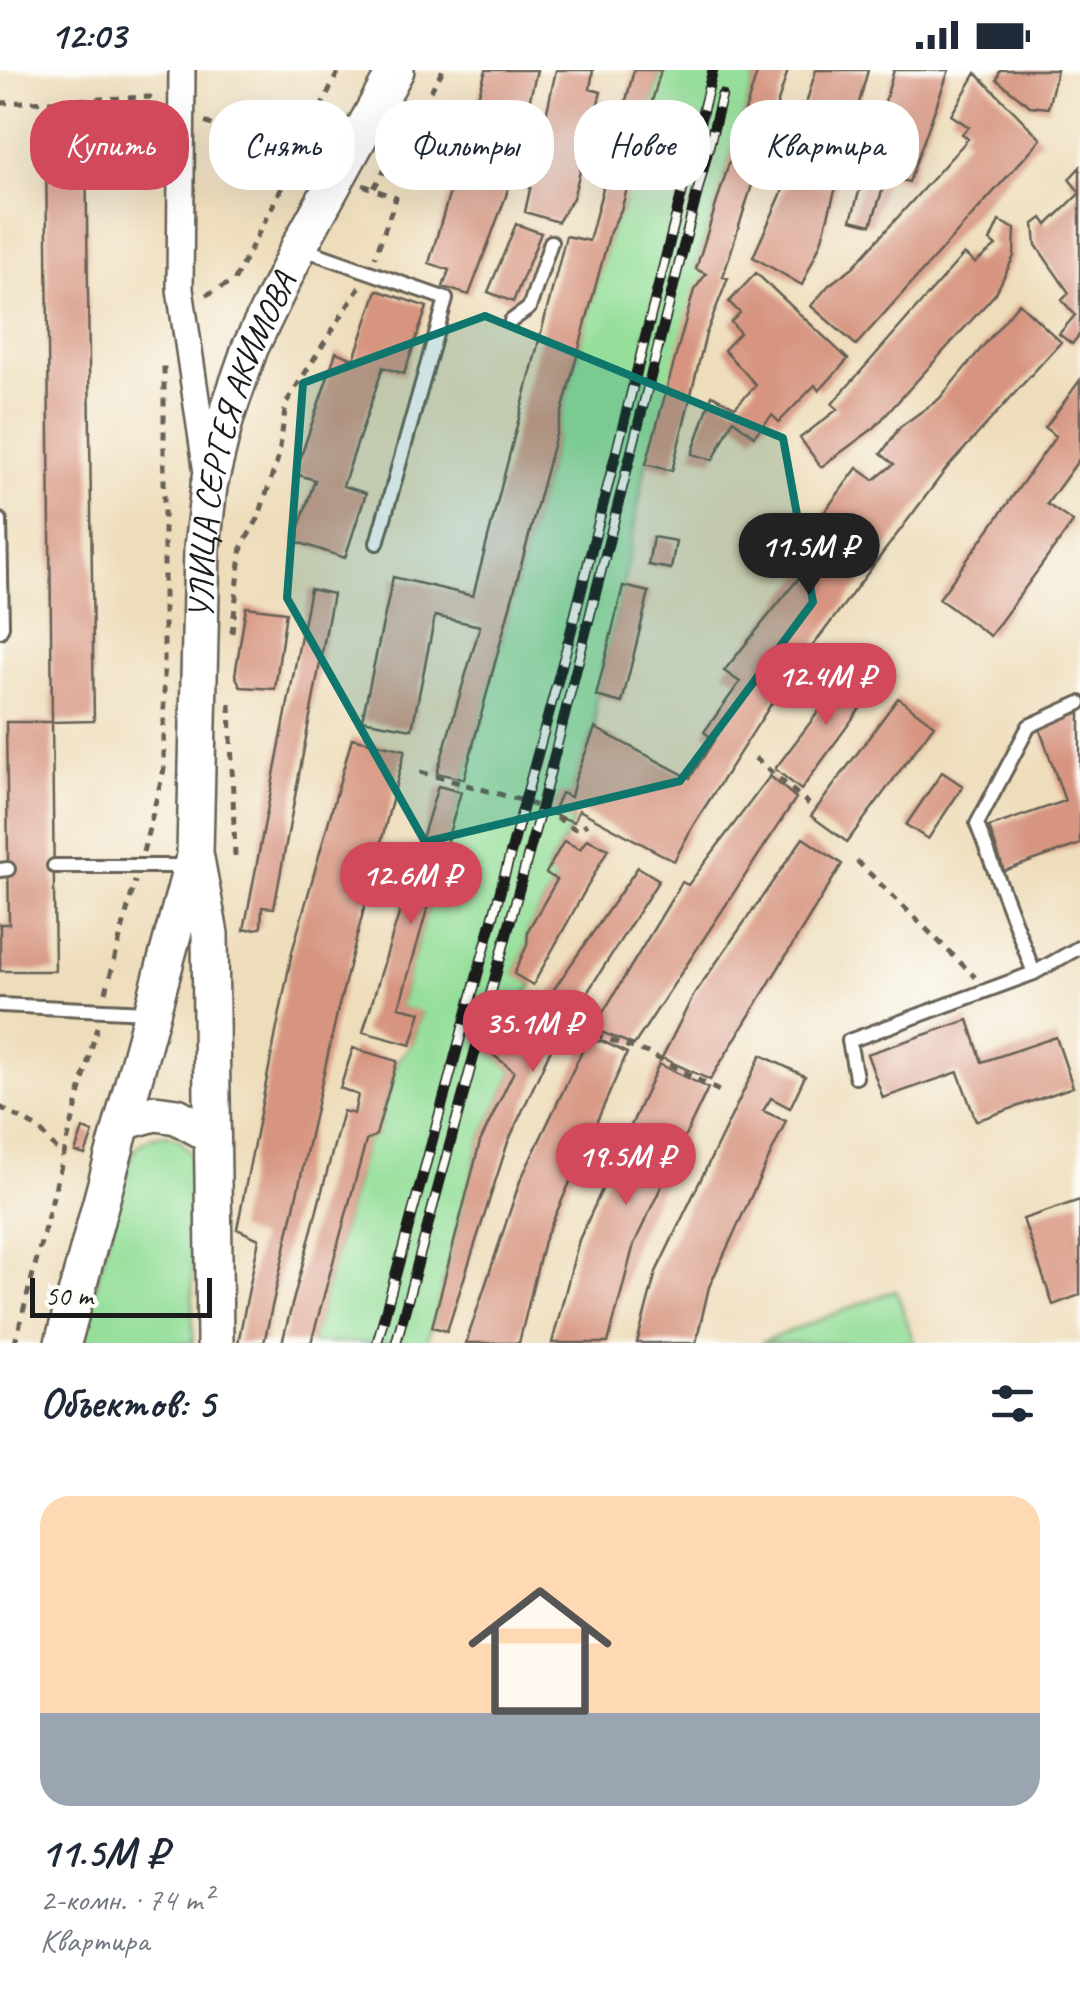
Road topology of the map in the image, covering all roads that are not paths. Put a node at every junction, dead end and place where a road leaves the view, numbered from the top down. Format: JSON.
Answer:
{"nodes":[{"id":1,"x":182,"y":70,"type":"edge"},
{"id":2,"x":393,"y":71,"type":"edge"},
{"id":3,"x":551,"y":242,"type":"dead end"},
{"id":4,"x":298,"y":247,"type":"junction"},
{"id":5,"x":511,"y":321,"type":"dead end"},
{"id":6,"x":209,"y":486,"type":"junction"},
{"id":7,"x":0,"y":520,"type":"edge"},
{"id":8,"x":378,"y":542,"type":"dead end"},
{"id":9,"x":0,"y":630,"type":"edge"},
{"id":10,"x":1080,"y":702,"type":"edge"},
{"id":11,"x":193,"y":860,"type":"junction"},
{"id":12,"x":54,"y":866,"type":"dead end"},
{"id":13,"x":1080,"y":947,"type":"edge"},
{"id":14,"x":1034,"y":973,"type":"junction"},
{"id":15,"x":0,"y":1004,"type":"edge"},
{"id":16,"x":152,"y":1012,"type":"junction"},
{"id":17,"x":856,"y":1077,"type":"dead end"},
{"id":18,"x":123,"y":1122,"type":"junction"},
{"id":19,"x":212,"y":1135,"type":"junction"},
{"id":20,"x":63,"y":1343,"type":"edge"},
{"id":21,"x":214,"y":1343,"type":"edge"}],
"edges":[{"from":1,"to":6,"type":"street"},
{"from":2,"to":4,"type":"main road","name":"УЛИЦА СЕРГЕЯ АКИМОВА"},
{"from":3,"to":5,"type":"lane"},
{"from":4,"to":6,"type":"main road","name":"УЛИЦА СЕРГЕЯ АКИМОВА"},
{"from":4,"to":8,"type":"lane"},
{"from":6,"to":11,"type":"main road","name":"УЛИЦА СЕРГЕЯ АКИМОВА"},
{"from":7,"to":9,"type":"lane"},
{"from":10,"to":14,"type":"lane"},
{"from":11,"to":12,"type":"lane"},
{"from":11,"to":16,"type":"main road","name":"УЛИЦА СЕРГЕЯ АКИМОВА"},
{"from":11,"to":19,"type":"main road","name":"УЛИЦА СЕРГЕЯ АКИМОВА"},
{"from":13,"to":14,"type":"lane"},
{"from":14,"to":17,"type":"lane"},
{"from":15,"to":16,"type":"lane"},
{"from":16,"to":18,"type":"main road","name":"УЛИЦА СЕРГЕЯ АКИМОВА"},
{"from":18,"to":19,"type":"main road"},
{"from":18,"to":20,"type":"main road","name":"УЛИЦА СЕРГЕЯ АКИМОВА"},
{"from":19,"to":21,"type":"main road","name":"УЛИЦА СЕРГЕЯ АКИМОВА"}]}
